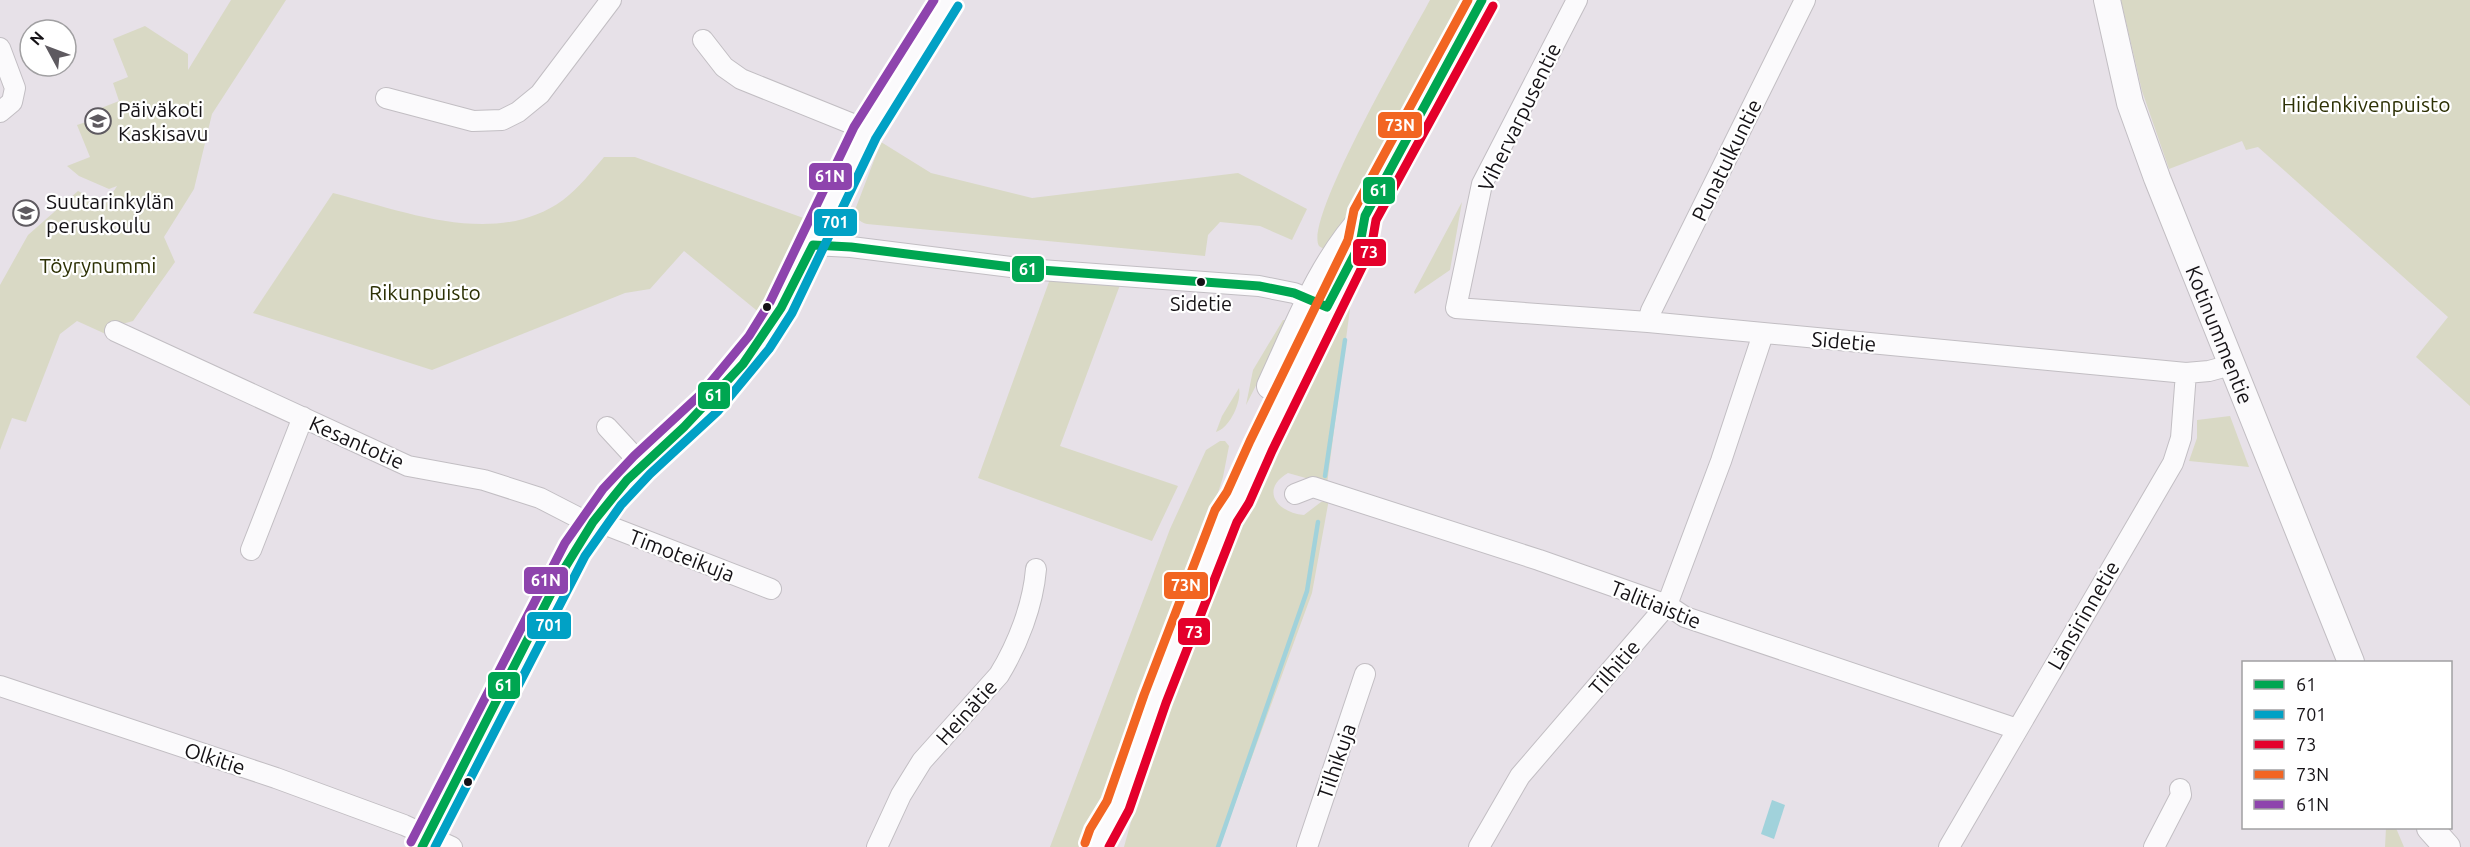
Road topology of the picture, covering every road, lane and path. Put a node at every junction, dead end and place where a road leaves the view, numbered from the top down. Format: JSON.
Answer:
{"nodes":[{"id":1,"x":611,"y":0,"type":"edge"},
{"id":2,"x":948,"y":0,"type":"edge"},
{"id":3,"x":1482,"y":0,"type":"edge"},
{"id":4,"x":1577,"y":0,"type":"edge"},
{"id":5,"x":1805,"y":0,"type":"edge"},
{"id":6,"x":2107,"y":0,"type":"edge"},
{"id":7,"x":703,"y":40,"type":"dead end"},
{"id":8,"x":0,"y":48,"type":"edge"},
{"id":9,"x":386,"y":98,"type":"dead end"},
{"id":10,"x":0,"y":112,"type":"edge"},
{"id":11,"x":865,"y":132,"type":"junction"},
{"id":12,"x":813,"y":245,"type":"junction"},
{"id":13,"x":1319,"y":303,"type":"junction"},
{"id":14,"x":1456,"y":308,"type":"joint"},
{"id":15,"x":1648,"y":322,"type":"junction"},
{"id":16,"x":1763,"y":334,"type":"junction"},
{"id":17,"x":122,"y":335,"type":"dead end"},
{"id":18,"x":2231,"y":366,"type":"junction"},
{"id":19,"x":2186,"y":373,"type":"junction"},
{"id":20,"x":303,"y":417,"type":"junction"},
{"id":21,"x":607,"y":428,"type":"dead end"},
{"id":22,"x":642,"y":465,"type":"junction"},
{"id":23,"x":1295,"y":494,"type":"dead end"},
{"id":24,"x":593,"y":522,"type":"junction"},
{"id":25,"x":251,"y":549,"type":"dead end"},
{"id":26,"x":1036,"y":569,"type":"dead end"},
{"id":27,"x":771,"y":589,"type":"dead end"},
{"id":28,"x":1668,"y":605,"type":"junction"},
{"id":29,"x":2350,"y":661,"type":"edge"},
{"id":30,"x":1365,"y":674,"type":"dead end"},
{"id":31,"x":0,"y":686,"type":"edge"},
{"id":32,"x":2017,"y":729,"type":"junction"},
{"id":33,"x":2180,"y":789,"type":"dead end"},
{"id":34,"x":1118,"y":806,"type":"junction"},
{"id":35,"x":2417,"y":829,"type":"edge"},
{"id":36,"x":2431,"y":829,"type":"edge"},
{"id":37,"x":425,"y":841,"type":"edge"},
{"id":38,"x":452,"y":847,"type":"edge"},
{"id":39,"x":877,"y":847,"type":"edge"},
{"id":40,"x":1096,"y":847,"type":"edge"},
{"id":41,"x":1113,"y":847,"type":"edge"},
{"id":42,"x":1307,"y":847,"type":"edge"},
{"id":43,"x":1479,"y":847,"type":"edge"},
{"id":44,"x":1948,"y":847,"type":"edge"},
{"id":45,"x":2154,"y":847,"type":"edge"},
{"id":46,"x":2427,"y":847,"type":"edge"},
{"id":47,"x":2447,"y":847,"type":"edge"}],
"edges":[{"from":1,"to":9,"type":"street"},
{"from":2,"to":11,"type":"street"},
{"from":3,"to":13,"type":"main road"},
{"from":4,"to":14,"type":"street","name":"Vihervarpusentie"},
{"from":5,"to":15,"type":"street","name":"Punatulkuntie"},
{"from":6,"to":18,"type":"main road","name":"Kotinummentie"},
{"from":7,"to":11,"type":"street"},
{"from":8,"to":10,"type":"street"},
{"from":11,"to":12,"type":"street"},
{"from":12,"to":13,"type":"street"},
{"from":12,"to":22,"type":"street"},
{"from":13,"to":34,"type":"main road"},
{"from":14,"to":15,"type":"street","name":"Sidetie"},
{"from":15,"to":16,"type":"street","name":"Sidetie"},
{"from":16,"to":19,"type":"street","name":"Sidetie"},
{"from":16,"to":28,"type":"street","name":"Tilhitie"},
{"from":17,"to":20,"type":"street","name":"Kesantotie"},
{"from":18,"to":19,"type":"street","name":"Sidetie"},
{"from":18,"to":29,"type":"main road","name":"Kotinummentie"},
{"from":19,"to":32,"type":"street","name":"Länsirinnetie"},
{"from":20,"to":24,"type":"street","name":"Kesantotie"},
{"from":20,"to":25,"type":"street"},
{"from":21,"to":22,"type":"street"},
{"from":22,"to":24,"type":"street"},
{"from":23,"to":28,"type":"street","name":"Talitiaistie"},
{"from":24,"to":27,"type":"street","name":"Timoteikuja"},
{"from":24,"to":37,"type":"street"},
{"from":26,"to":39,"type":"street","name":"Heinätie"},
{"from":28,"to":32,"type":"street","name":"Talitiaistie"},
{"from":28,"to":43,"type":"street","name":"Tilhitie"},
{"from":30,"to":42,"type":"street","name":"Tilhikuja"},
{"from":31,"to":37,"type":"street","name":"Olkitie"},
{"from":32,"to":44,"type":"street","name":"Länsirinnetie"},
{"from":33,"to":45,"type":"street"},
{"from":34,"to":40,"type":"main road"},
{"from":34,"to":41,"type":"main road"},
{"from":35,"to":46,"type":"main road"},
{"from":36,"to":47,"type":"main road"},
{"from":37,"to":38,"type":"street","name":"Olkitie"}]}
